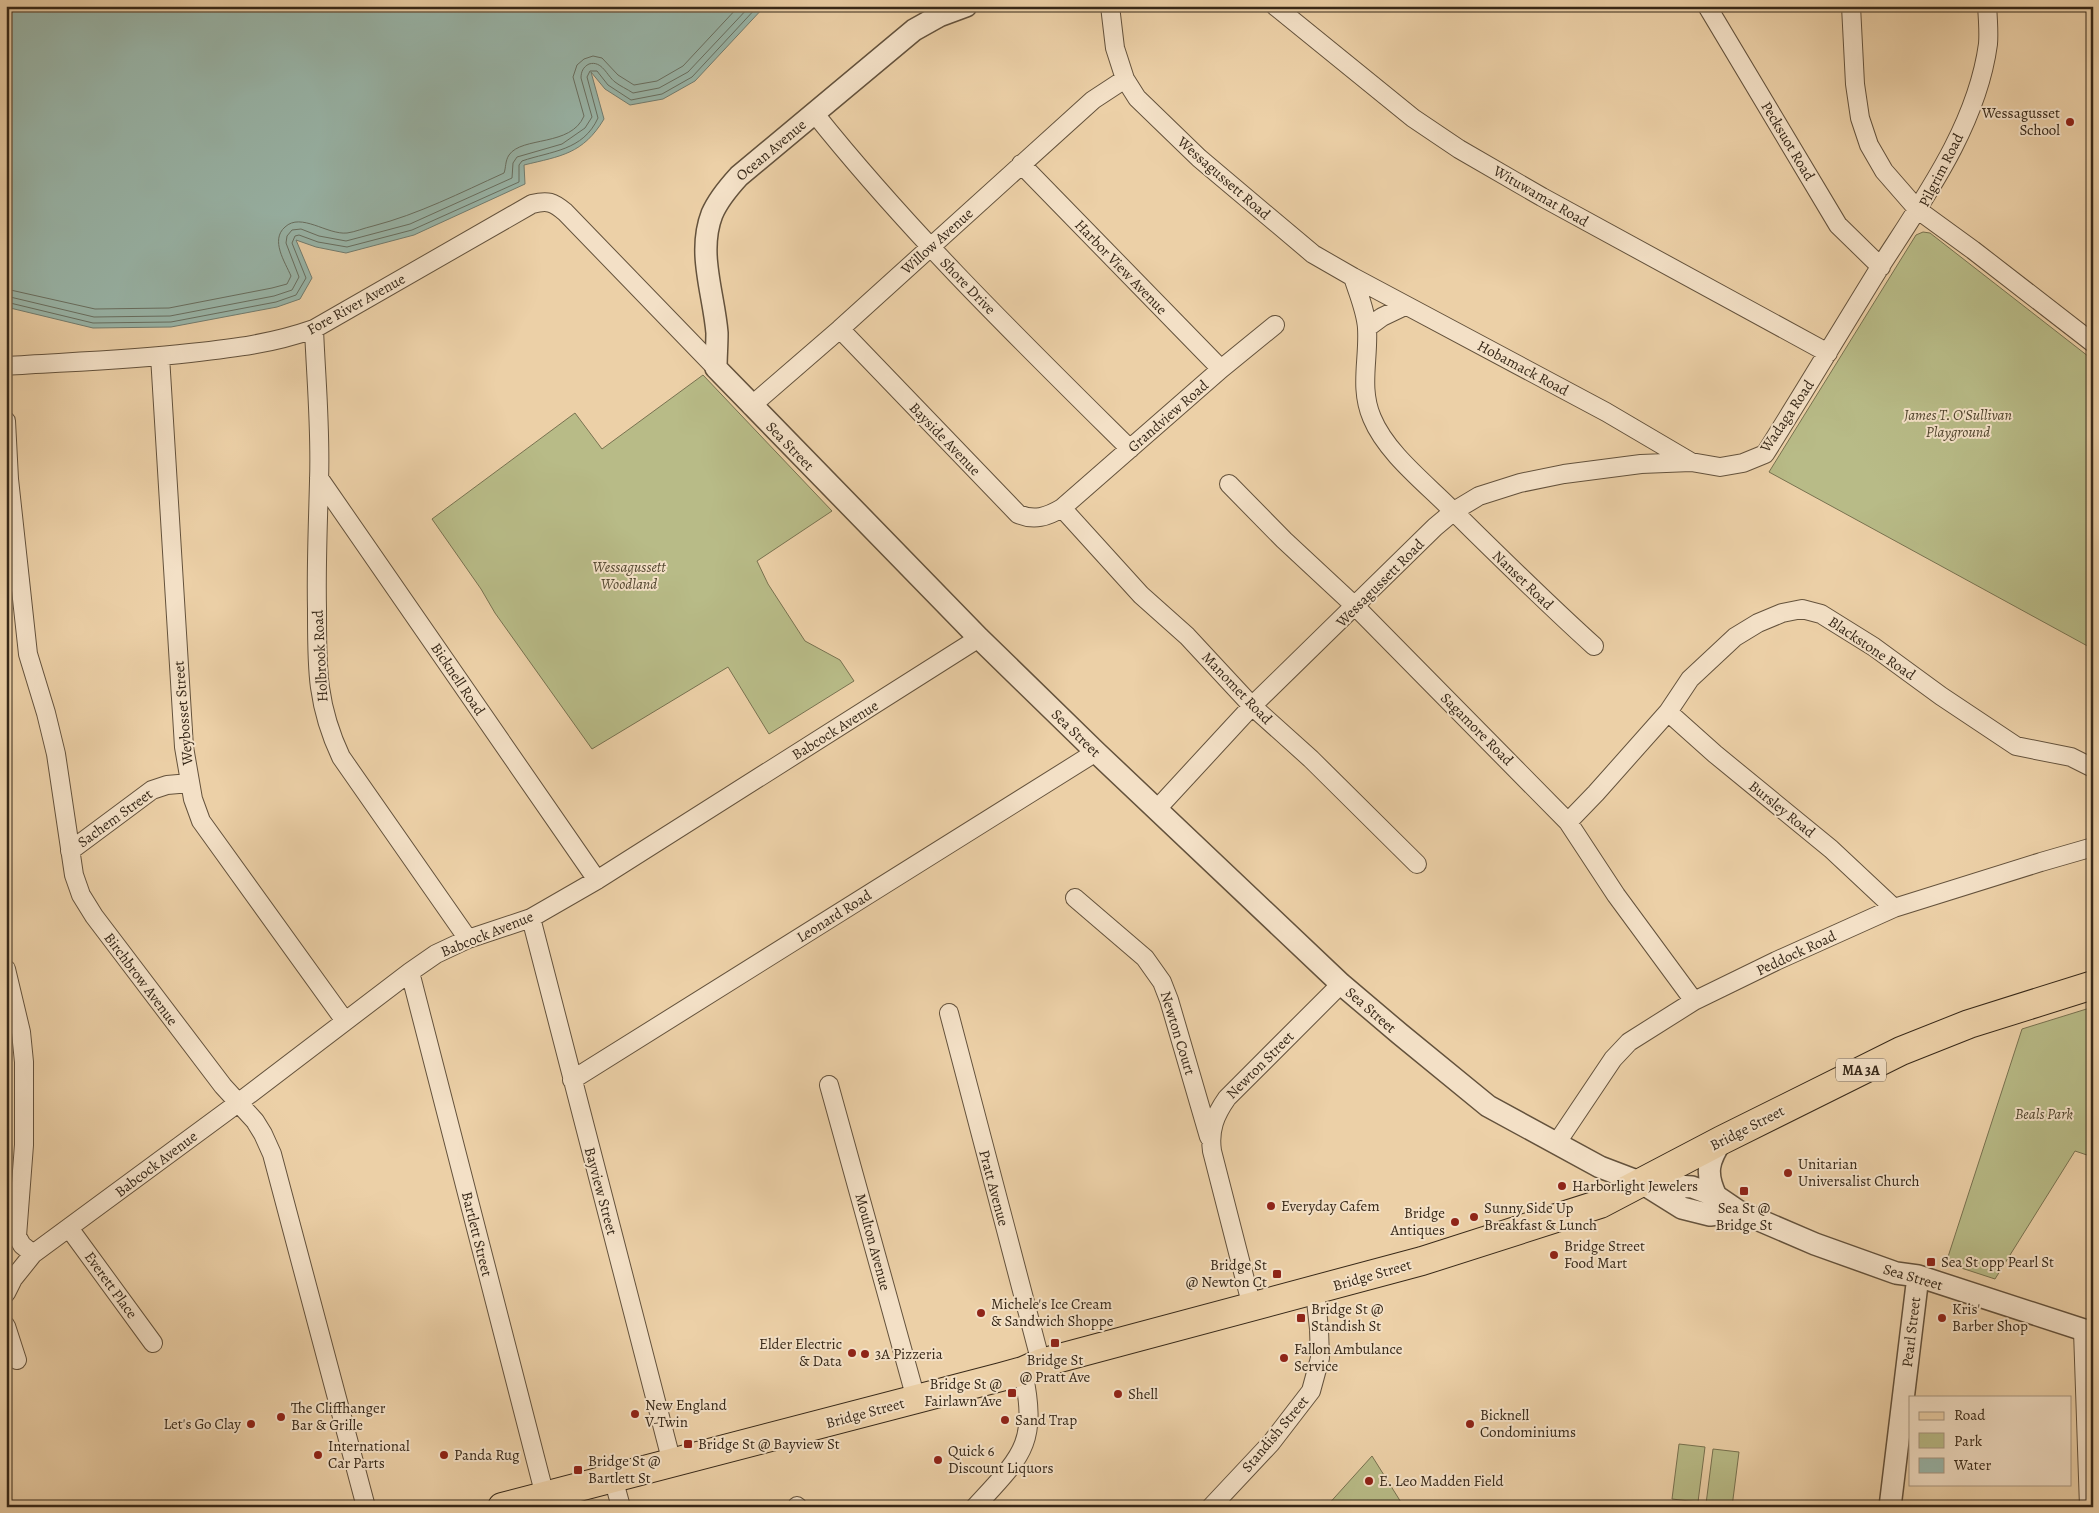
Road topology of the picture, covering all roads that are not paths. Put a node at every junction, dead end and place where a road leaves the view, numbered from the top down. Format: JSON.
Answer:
{"nodes":[{"id":1,"x":966,"y":6,"type":"edge"},
{"id":2,"x":1110,"y":6,"type":"edge"},
{"id":3,"x":1275,"y":6,"type":"edge"},
{"id":4,"x":1706,"y":6,"type":"edge"},
{"id":5,"x":1851,"y":6,"type":"edge"},
{"id":6,"x":1988,"y":6,"type":"edge"},
{"id":7,"x":1125,"y":79,"type":"junction"},
{"id":8,"x":815,"y":114,"type":"junction"},
{"id":9,"x":1021,"y":164,"type":"junction"},
{"id":10,"x":1918,"y":210,"type":"junction"},
{"id":11,"x":565,"y":212,"type":"joint"},
{"id":12,"x":930,"y":247,"type":"junction"},
{"id":13,"x":1881,"y":267,"type":"junction"},
{"id":14,"x":1353,"y":277,"type":"junction"},
{"id":15,"x":1405,"y":306,"type":"junction"},
{"id":16,"x":1275,"y":325,"type":"dead end"},
{"id":17,"x":1367,"y":328,"type":"junction"},
{"id":18,"x":314,"y":329,"type":"junction"},
{"id":19,"x":840,"y":329,"type":"junction"},
{"id":20,"x":2093,"y":343,"type":"edge"},
{"id":21,"x":1828,"y":353,"type":"junction"},
{"id":22,"x":160,"y":356,"type":"junction"},
{"id":23,"x":6,"y":366,"type":"edge"},
{"id":24,"x":716,"y":368,"type":"junction"},
{"id":25,"x":1221,"y":369,"type":"junction"},
{"id":26,"x":751,"y":406,"type":"junction"},
{"id":27,"x":6,"y":421,"type":"edge"},
{"id":28,"x":1130,"y":449,"type":"junction"},
{"id":29,"x":1691,"y":462,"type":"junction"},
{"id":30,"x":319,"y":478,"type":"junction"},
{"id":31,"x":8,"y":479,"type":"edge"},
{"id":32,"x":1229,"y":484,"type":"dead end"},
{"id":33,"x":1062,"y":508,"type":"junction"},
{"id":34,"x":1454,"y":512,"type":"junction"},
{"id":35,"x":1356,"y":607,"type":"junction"},
{"id":36,"x":979,"y":638,"type":"junction"},
{"id":37,"x":1594,"y":646,"type":"dead end"},
{"id":38,"x":1252,"y":706,"type":"junction"},
{"id":39,"x":1668,"y":712,"type":"junction"},
{"id":40,"x":1096,"y":752,"type":"junction"},
{"id":41,"x":2093,"y":768,"type":"edge"},
{"id":42,"x":190,"y":783,"type":"junction"},
{"id":43,"x":1156,"y":810,"type":"junction"},
{"id":44,"x":1568,"y":822,"type":"junction"},
{"id":45,"x":2093,"y":847,"type":"edge"},
{"id":46,"x":70,"y":851,"type":"junction"},
{"id":47,"x":1417,"y":864,"type":"dead end"},
{"id":48,"x":597,"y":880,"type":"junction"},
{"id":49,"x":1075,"y":898,"type":"dead end"},
{"id":50,"x":1894,"y":908,"type":"junction"},
{"id":51,"x":531,"y":918,"type":"junction"},
{"id":52,"x":468,"y":939,"type":"junction"},
{"id":53,"x":6,"y":969,"type":"edge"},
{"id":54,"x":410,"y":972,"type":"junction"},
{"id":55,"x":1341,"y":984,"type":"junction"},
{"id":56,"x":2093,"y":984,"type":"edge"},
{"id":57,"x":1694,"y":1001,"type":"junction"},
{"id":58,"x":949,"y":1013,"type":"dead end"},
{"id":59,"x":346,"y":1021,"type":"junction"},
{"id":60,"x":572,"y":1080,"type":"junction"},
{"id":61,"x":829,"y":1085,"type":"dead end"},
{"id":62,"x":238,"y":1102,"type":"junction"},
{"id":63,"x":1722,"y":1140,"type":"junction"},
{"id":64,"x":1211,"y":1143,"type":"junction"},
{"id":65,"x":1556,"y":1144,"type":"junction"},
{"id":66,"x":1642,"y":1183,"type":"junction"},
{"id":67,"x":1716,"y":1196,"type":"junction"},
{"id":68,"x":1738,"y":1211,"type":"junction"},
{"id":69,"x":69,"y":1228,"type":"junction"},
{"id":70,"x":32,"y":1254,"type":"junction"},
{"id":71,"x":1918,"y":1276,"type":"junction"},
{"id":72,"x":1315,"y":1291,"type":"junction"},
{"id":73,"x":6,"y":1293,"type":"edge"},
{"id":74,"x":1252,"y":1308,"type":"junction"},
{"id":75,"x":6,"y":1326,"type":"edge"},
{"id":76,"x":2088,"y":1332,"type":"edge"},
{"id":77,"x":153,"y":1342,"type":"dead end"},
{"id":78,"x":17,"y":1360,"type":"dead end"},
{"id":79,"x":1032,"y":1367,"type":"junction"},
{"id":80,"x":916,"y":1399,"type":"junction"},
{"id":81,"x":672,"y":1463,"type":"junction"},
{"id":82,"x":613,"y":1478,"type":"junction"},
{"id":83,"x":545,"y":1496,"type":"junction"},
{"id":84,"x":366,"y":1507,"type":"edge"},
{"id":85,"x":502,"y":1507,"type":"edge"},
{"id":86,"x":621,"y":1507,"type":"edge"},
{"id":87,"x":975,"y":1507,"type":"edge"},
{"id":88,"x":1211,"y":1507,"type":"edge"},
{"id":89,"x":1890,"y":1507,"type":"edge"},
{"id":90,"x":2089,"y":1507,"type":"edge"}],
"edges":[{"from":1,"to":8,"type":"street","name":"Ocean Avenue"},
{"from":2,"to":7,"type":"street","name":"Wessagussett Road"},
{"from":3,"to":21,"type":"street","name":"Wituwamat Road"},
{"from":4,"to":13,"type":"street","name":"Pecksuot Road"},
{"from":5,"to":10,"type":"street"},
{"from":6,"to":10,"type":"street","name":"Pilgrim Road"},
{"from":7,"to":9,"type":"street","name":"Willow Avenue"},
{"from":7,"to":14,"type":"street","name":"Wessagussett Road"},
{"from":8,"to":12,"type":"street","name":"Shore Drive"},
{"from":8,"to":24,"type":"street","name":"Ocean Avenue"},
{"from":9,"to":12,"type":"street","name":"Willow Avenue"},
{"from":9,"to":25,"type":"street","name":"Harbor View Avenue"},
{"from":10,"to":13,"type":"street","name":"Wadaga Road"},
{"from":10,"to":20,"type":"street","name":"Pilgrim Road"},
{"from":11,"to":18,"type":"street","name":"Fore River Avenue"},
{"from":11,"to":24,"type":"street","name":"Sea Street"},
{"from":12,"to":19,"type":"street","name":"Willow Avenue"},
{"from":12,"to":28,"type":"street","name":"Shore Drive"},
{"from":13,"to":21,"type":"street","name":"Wadaga Road"},
{"from":14,"to":15,"type":"street","name":"Hobamack Road"},
{"from":14,"to":17,"type":"street"},
{"from":15,"to":17,"type":"street"},
{"from":15,"to":29,"type":"street","name":"Hobamack Road"},
{"from":16,"to":25,"type":"street","name":"Grandview Road"},
{"from":17,"to":34,"type":"street"},
{"from":18,"to":22,"type":"street","name":"Fore River Avenue"},
{"from":18,"to":30,"type":"street","name":"Holbrook Road"},
{"from":19,"to":26,"type":"street","name":"Willow Avenue"},
{"from":19,"to":33,"type":"street","name":"Bayside Avenue"},
{"from":21,"to":29,"type":"street","name":"Wadaga Road"},
{"from":22,"to":23,"type":"street","name":"Fore River Avenue"},
{"from":22,"to":42,"type":"street","name":"Weybosset Street"},
{"from":24,"to":26,"type":"street","name":"Sea Street"},
{"from":25,"to":28,"type":"street","name":"Grandview Road"},
{"from":26,"to":36,"type":"street","name":"Sea Street"},
{"from":27,"to":31,"type":"street","name":"Birchbrow Avenue"},
{"from":28,"to":33,"type":"street","name":"Grandview Road"},
{"from":29,"to":34,"type":"street","name":"Wadaga Road"},
{"from":30,"to":48,"type":"street","name":"Bicknell Road"},
{"from":30,"to":52,"type":"street","name":"Holbrook Road"},
{"from":31,"to":46,"type":"street","name":"Birchbrow Avenue"},
{"from":32,"to":35,"type":"street","name":"Sagamore Road"},
{"from":33,"to":38,"type":"street","name":"Manomet Road"},
{"from":34,"to":35,"type":"street","name":"Wessagussett Road"},
{"from":34,"to":37,"type":"street","name":"Nanset Road"},
{"from":35,"to":38,"type":"street","name":"Wessagussett Road"},
{"from":35,"to":44,"type":"street","name":"Sagamore Road"},
{"from":36,"to":40,"type":"street","name":"Sea Street"},
{"from":36,"to":48,"type":"street","name":"Babcock Avenue"},
{"from":38,"to":43,"type":"street","name":"Wessagussett Road"},
{"from":38,"to":47,"type":"street","name":"Manomet Road"},
{"from":39,"to":41,"type":"street","name":"Blackstone Road"},
{"from":39,"to":44,"type":"street","name":"Blackstone Road"},
{"from":39,"to":50,"type":"street","name":"Bursley Road"},
{"from":40,"to":43,"type":"street","name":"Sea Street"},
{"from":40,"to":60,"type":"street","name":"Leonard Road"},
{"from":42,"to":46,"type":"street","name":"Sachem Street"},
{"from":42,"to":59,"type":"street","name":"Weybosset Street"},
{"from":43,"to":55,"type":"street","name":"Sea Street"},
{"from":44,"to":57,"type":"street","name":"Sagamore Road"},
{"from":45,"to":50,"type":"street","name":"Peddock Road"},
{"from":46,"to":62,"type":"street","name":"Birchbrow Avenue"},
{"from":48,"to":51,"type":"street","name":"Babcock Avenue"},
{"from":49,"to":64,"type":"street","name":"Newton Court"},
{"from":50,"to":57,"type":"street","name":"Peddock Road"},
{"from":51,"to":52,"type":"street","name":"Babcock Avenue"},
{"from":51,"to":60,"type":"street","name":"Bayview Street"},
{"from":52,"to":54,"type":"street","name":"Babcock Avenue"},
{"from":53,"to":70,"type":"street"},
{"from":54,"to":59,"type":"street","name":"Babcock Avenue"},
{"from":54,"to":83,"type":"street","name":"Bartlett Street"},
{"from":55,"to":64,"type":"street","name":"Newton Street"},
{"from":55,"to":65,"type":"street","name":"Sea Street"},
{"from":56,"to":63,"type":"main road","name":"Bridge Street","number":"MA 3A"},
{"from":57,"to":65,"type":"street","name":"Peddock Road"},
{"from":58,"to":79,"type":"street","name":"Pratt Avenue"},
{"from":59,"to":62,"type":"street","name":"Babcock Avenue"},
{"from":60,"to":81,"type":"street","name":"Bayview Street"},
{"from":61,"to":80,"type":"street","name":"Moulton Avenue"},
{"from":62,"to":69,"type":"street","name":"Babcock Avenue"},
{"from":62,"to":84,"type":"street","name":"Birchbrow Avenue"},
{"from":63,"to":66,"type":"main road","name":"Bridge Street","number":"MA 3A"},
{"from":63,"to":67,"type":"street"},
{"from":64,"to":74,"type":"street","name":"Newton Street"},
{"from":65,"to":66,"type":"street","name":"Sea Street"},
{"from":66,"to":67,"type":"street","name":"Sea Street"},
{"from":66,"to":68,"type":"street","name":"Sea Street"},
{"from":66,"to":72,"type":"main road","name":"Bridge Street","number":"MA 3A"},
{"from":67,"to":68,"type":"street","name":"Sea Street"},
{"from":68,"to":71,"type":"street","name":"Sea Street"},
{"from":69,"to":70,"type":"street","name":"Babcock Avenue"},
{"from":69,"to":77,"type":"street","name":"Everett Place"},
{"from":70,"to":73,"type":"street","name":"Babcock Avenue"},
{"from":71,"to":76,"type":"street","name":"Sea Street"},
{"from":71,"to":89,"type":"street","name":"Pearl Street"},
{"from":72,"to":74,"type":"main road","name":"Bridge Street","number":"MA 3A"},
{"from":72,"to":88,"type":"street","name":"Standish Street"},
{"from":74,"to":79,"type":"main road","name":"Bridge Street","number":"MA 3A"},
{"from":75,"to":78,"type":"street"},
{"from":76,"to":90,"type":"street"},
{"from":79,"to":80,"type":"main road","name":"Bridge Street","number":"MA 3A"},
{"from":79,"to":87,"type":"street","name":"Pratt Avenue"},
{"from":80,"to":81,"type":"main road","name":"Bridge Street","number":"MA 3A"},
{"from":81,"to":82,"type":"main road","name":"Bridge Street","number":"MA 3A"},
{"from":82,"to":83,"type":"main road","name":"Bridge Street","number":"MA 3A"},
{"from":82,"to":86,"type":"street"},
{"from":83,"to":85,"type":"main road","name":"Bridge Street","number":"MA 3A"}]}
